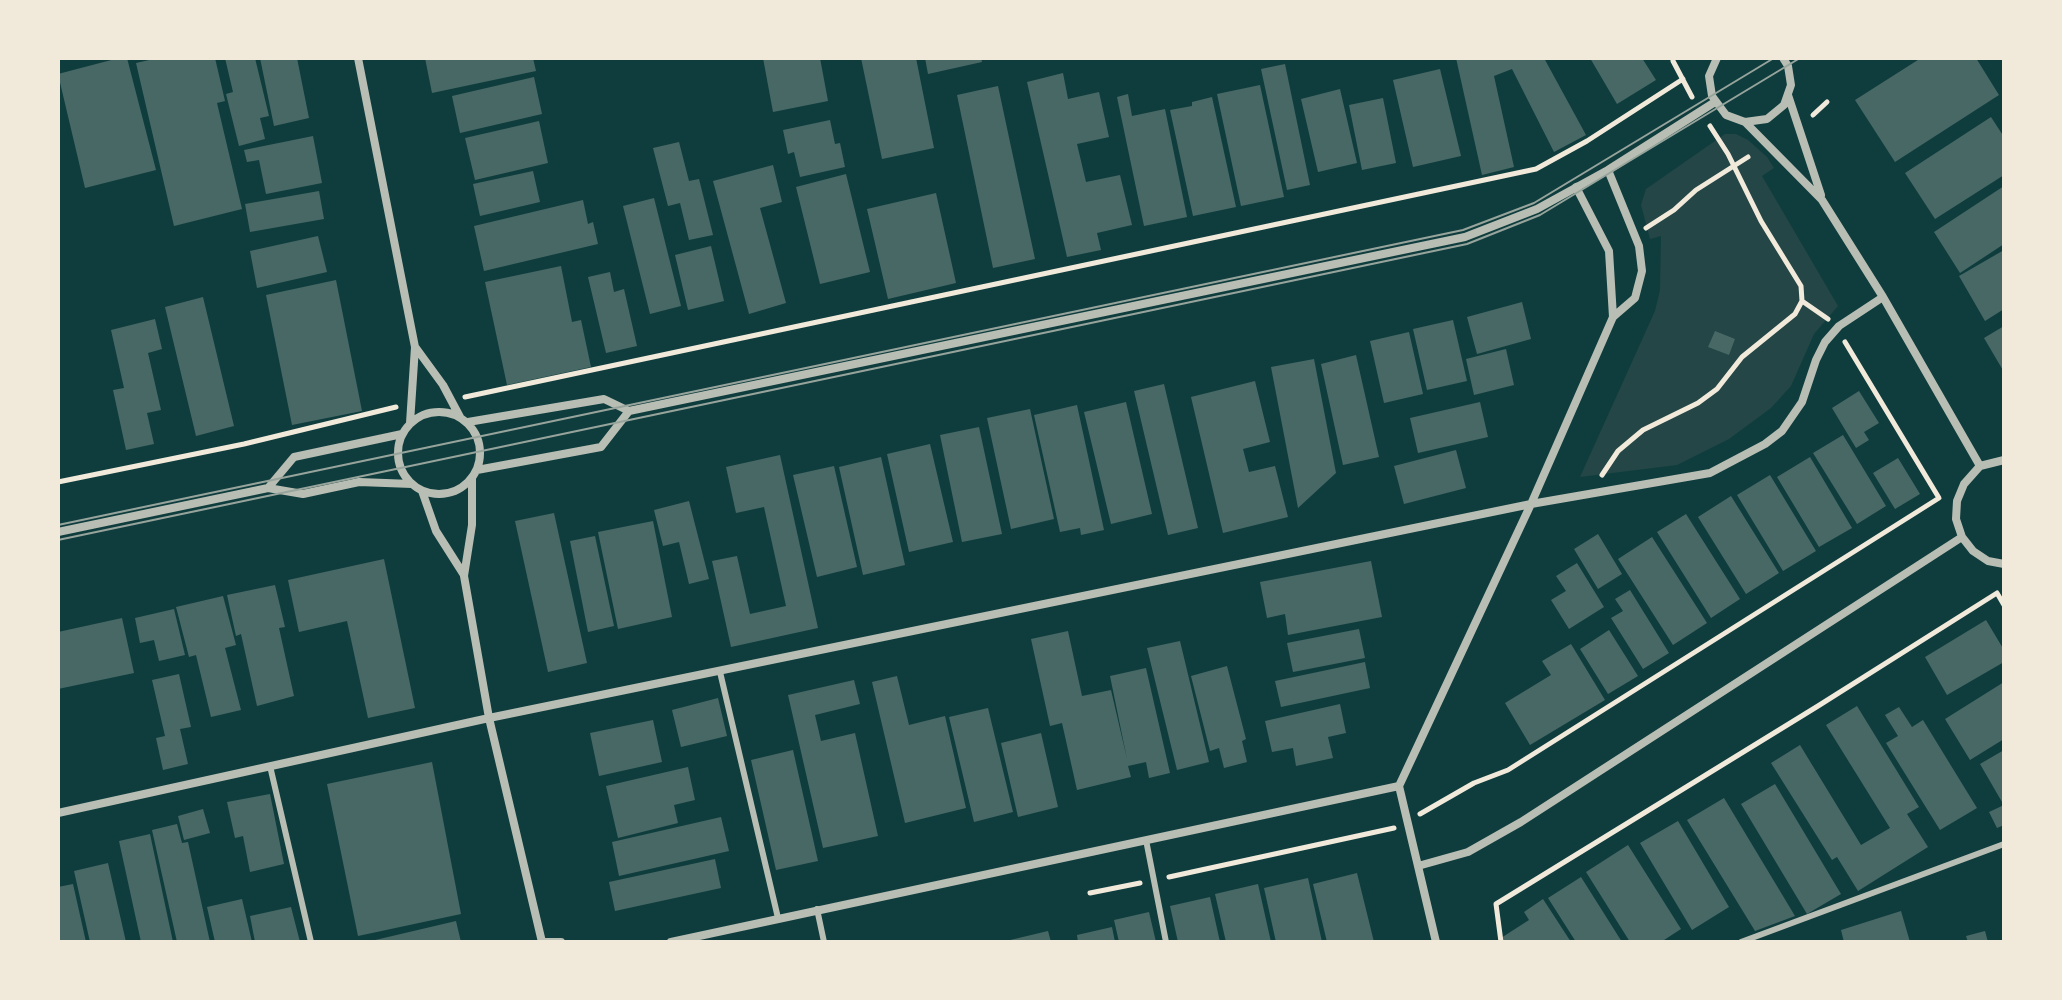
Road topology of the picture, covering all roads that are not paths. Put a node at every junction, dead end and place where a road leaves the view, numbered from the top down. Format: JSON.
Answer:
{"nodes":[{"id":1,"x":358,"y":58,"type":"edge"},
{"id":2,"x":1785,"y":58,"type":"edge"},
{"id":3,"x":1713,"y":61,"type":"edge"},
{"id":4,"x":1788,"y":95,"type":"junction"},
{"id":5,"x":1715,"y":102,"type":"junction"},
{"id":6,"x":1745,"y":122,"type":"junction"},
{"id":7,"x":1608,"y":170,"type":"junction"},
{"id":8,"x":1576,"y":187,"type":"junction"},
{"id":9,"x":1822,"y":200,"type":"junction"},
{"id":10,"x":1883,"y":297,"type":"junction"},
{"id":11,"x":1613,"y":317,"type":"junction"},
{"id":12,"x":415,"y":347,"type":"junction"},
{"id":13,"x":629,"y":411,"type":"junction"},
{"id":14,"x":464,"y":420,"type":"junction"},
{"id":15,"x":410,"y":423,"type":"junction"},
{"id":16,"x":402,"y":434,"type":"junction"},
{"id":17,"x":2004,"y":460,"type":"edge"},
{"id":18,"x":1980,"y":466,"type":"junction"},
{"id":19,"x":477,"y":470,"type":"junction"},
{"id":20,"x":472,"y":479,"type":"junction"},
{"id":21,"x":412,"y":484,"type":"junction"},
{"id":22,"x":268,"y":488,"type":"junction"},
{"id":23,"x":422,"y":491,"type":"junction"},
{"id":24,"x":1531,"y":504,"type":"junction"},
{"id":25,"x":58,"y":532,"type":"edge"},
{"id":26,"x":1962,"y":537,"type":"junction"},
{"id":27,"x":2004,"y":564,"type":"edge"},
{"id":28,"x":464,"y":576,"type":"junction"},
{"id":29,"x":720,"y":672,"type":"junction"},
{"id":30,"x":489,"y":718,"type":"junction"},
{"id":31,"x":270,"y":766,"type":"junction"},
{"id":32,"x":1399,"y":786,"type":"junction"},
{"id":33,"x":58,"y":813,"type":"edge"},
{"id":34,"x":1146,"y":840,"type":"junction"},
{"id":35,"x":2004,"y":844,"type":"edge"},
{"id":36,"x":1418,"y":866,"type":"junction"},
{"id":37,"x":817,"y":909,"type":"junction"},
{"id":38,"x":778,"y":918,"type":"junction"},
{"id":39,"x":311,"y":942,"type":"edge"},
{"id":40,"x":542,"y":942,"type":"edge"},
{"id":41,"x":561,"y":942,"type":"edge"},
{"id":42,"x":671,"y":942,"type":"edge"},
{"id":43,"x":824,"y":942,"type":"edge"},
{"id":44,"x":1166,"y":942,"type":"edge"},
{"id":45,"x":1436,"y":942,"type":"edge"},
{"id":46,"x":1741,"y":942,"type":"edge"}],
"edges":[{"from":1,"to":12,"type":"street"},
{"from":2,"to":4,"type":"street"},
{"from":3,"to":5,"type":"street"},
{"from":4,"to":6,"type":"street"},
{"from":4,"to":9,"type":"street"},
{"from":5,"to":6,"type":"street"},
{"from":5,"to":7,"type":"street"},
{"from":6,"to":9,"type":"street"},
{"from":7,"to":8,"type":"street"},
{"from":7,"to":11,"type":"street"},
{"from":8,"to":11,"type":"street"},
{"from":8,"to":13,"type":"street"},
{"from":9,"to":10,"type":"street"},
{"from":10,"to":18,"type":"street"},
{"from":10,"to":24,"type":"street"},
{"from":11,"to":24,"type":"street"},
{"from":12,"to":14,"type":"street"},
{"from":12,"to":15,"type":"street"},
{"from":13,"to":14,"type":"street"},
{"from":13,"to":19,"type":"street"},
{"from":14,"to":15,"type":"street"},
{"from":14,"to":19,"type":"street"},
{"from":15,"to":16,"type":"street"},
{"from":16,"to":21,"type":"street"},
{"from":16,"to":22,"type":"street"},
{"from":17,"to":18,"type":"street"},
{"from":18,"to":26,"type":"street"},
{"from":19,"to":20,"type":"street"},
{"from":20,"to":23,"type":"street"},
{"from":20,"to":28,"type":"street"},
{"from":21,"to":22,"type":"street"},
{"from":21,"to":23,"type":"street"},
{"from":22,"to":25,"type":"street"},
{"from":23,"to":28,"type":"street"},
{"from":24,"to":29,"type":"street"},
{"from":24,"to":32,"type":"street"},
{"from":26,"to":27,"type":"street"},
{"from":26,"to":36,"type":"street"},
{"from":28,"to":30,"type":"street"},
{"from":29,"to":30,"type":"street"},
{"from":29,"to":38,"type":"lane"},
{"from":30,"to":31,"type":"street"},
{"from":30,"to":40,"type":"street"},
{"from":31,"to":33,"type":"street"},
{"from":31,"to":39,"type":"lane"},
{"from":32,"to":34,"type":"street"},
{"from":32,"to":36,"type":"street"},
{"from":34,"to":37,"type":"street"},
{"from":34,"to":44,"type":"lane"},
{"from":35,"to":46,"type":"lane"},
{"from":36,"to":45,"type":"street"},
{"from":37,"to":38,"type":"street"},
{"from":37,"to":43,"type":"lane"},
{"from":38,"to":42,"type":"street"},
{"from":40,"to":41,"type":"street"}]}
